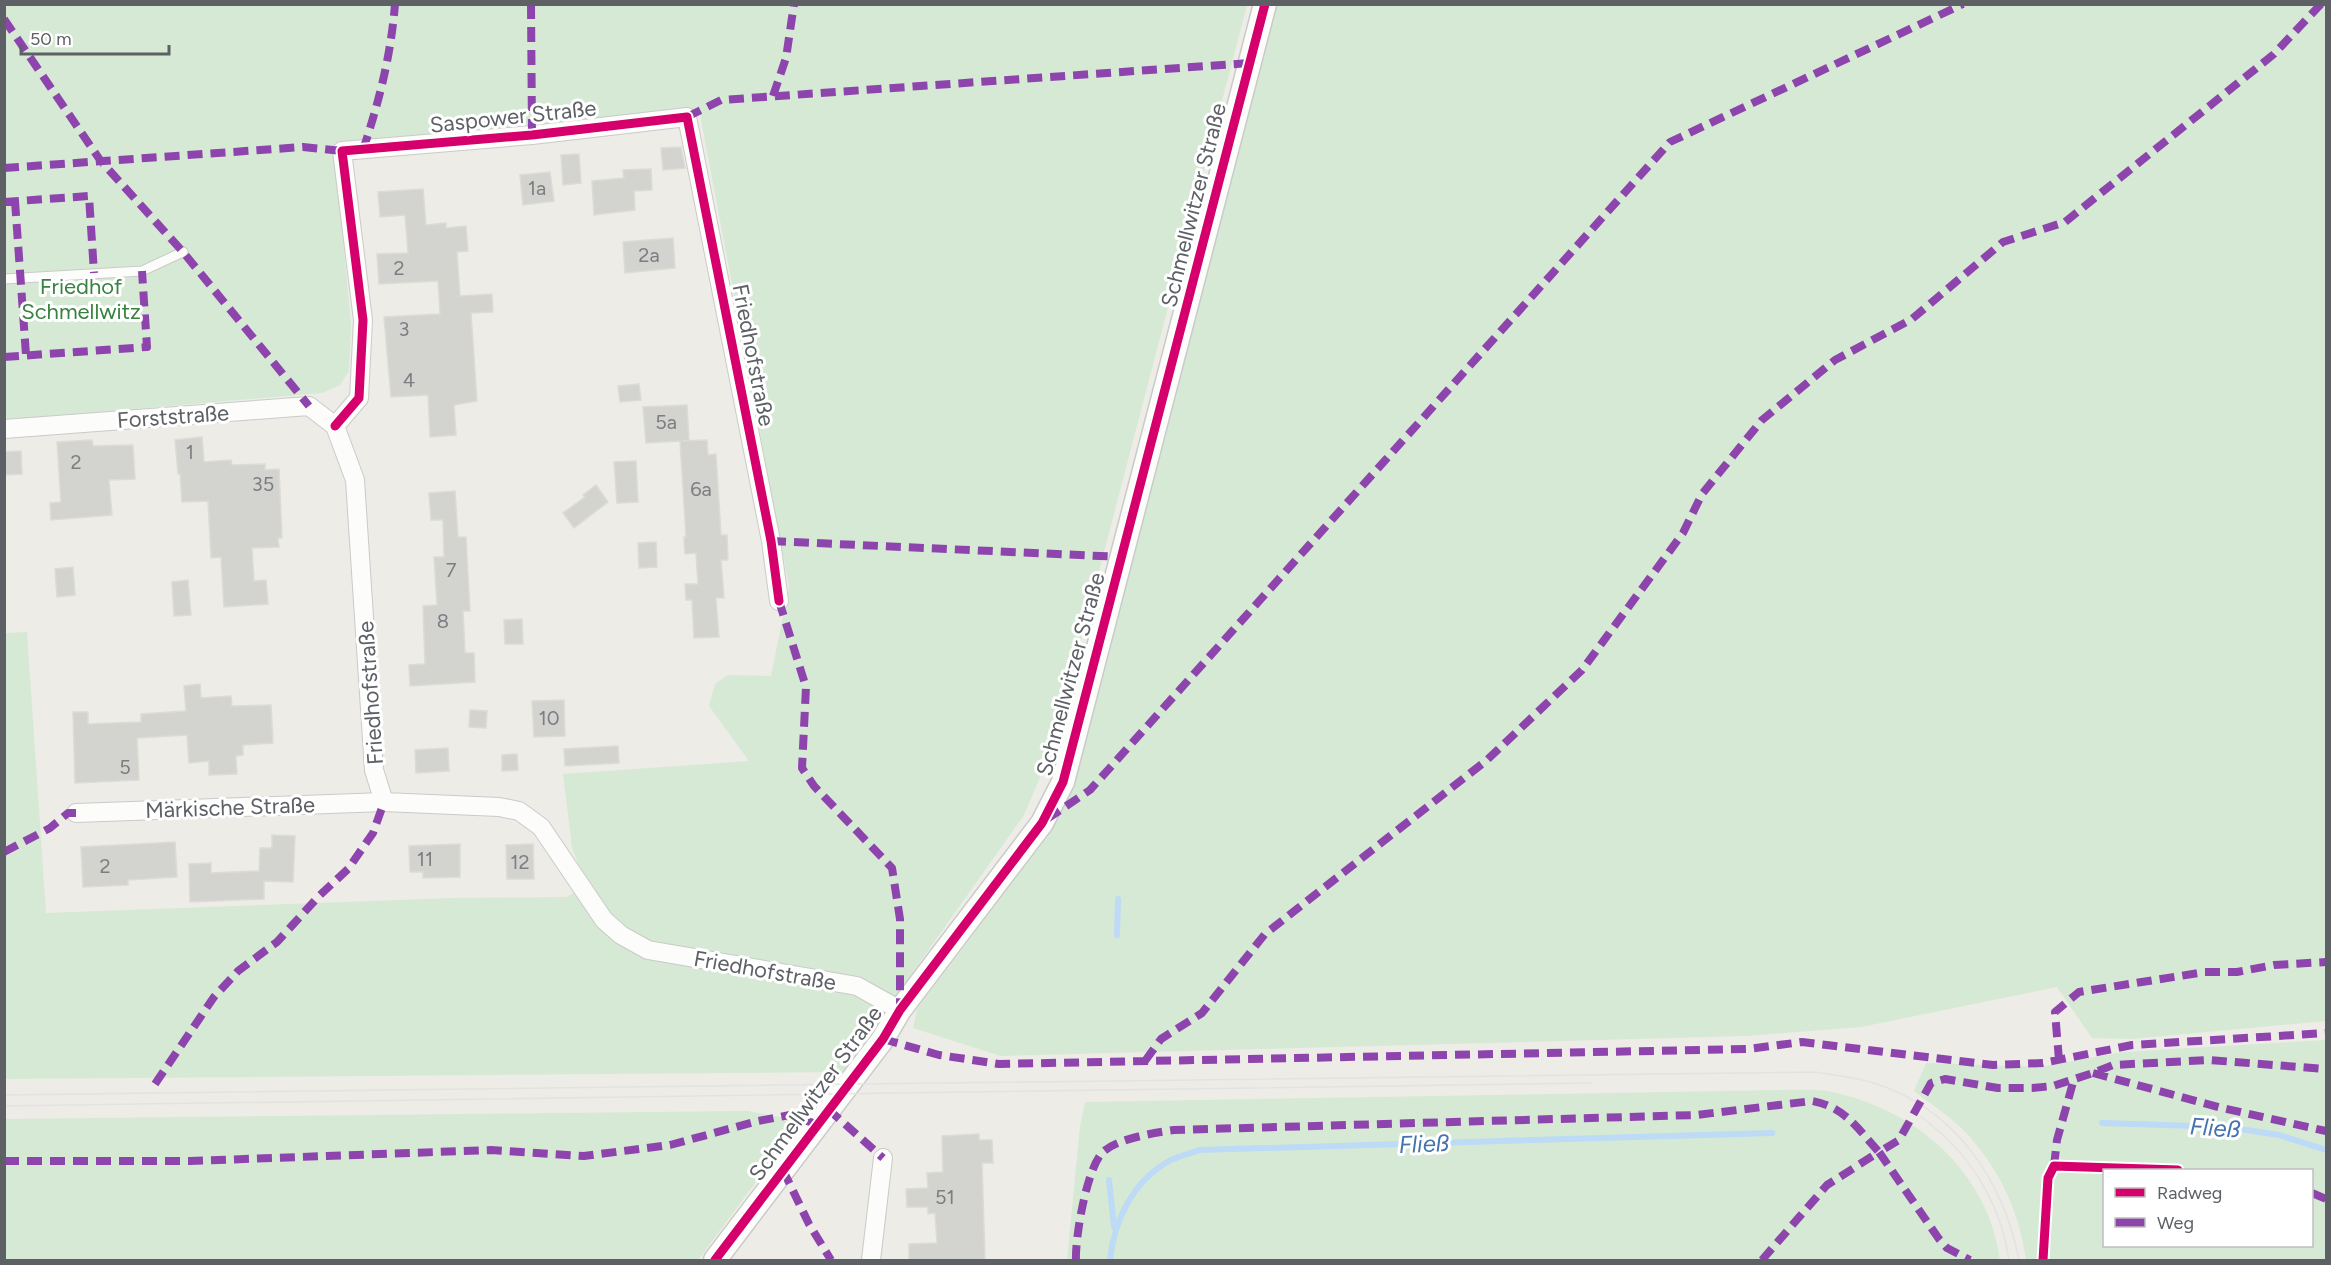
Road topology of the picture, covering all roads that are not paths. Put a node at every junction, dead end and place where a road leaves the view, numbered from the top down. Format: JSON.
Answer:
{"nodes":[{"id":1,"x":1264,"y":4,"type":"edge"},
{"id":2,"x":687,"y":117,"type":"joint"},
{"id":3,"x":183,"y":252,"type":"dead end"},
{"id":4,"x":4,"y":279,"type":"edge"},
{"id":5,"x":335,"y":426,"type":"junction"},
{"id":6,"x":4,"y":429,"type":"edge"},
{"id":7,"x":779,"y":602,"type":"dead end"},
{"id":8,"x":384,"y":802,"type":"junction"},
{"id":9,"x":76,"y":813,"type":"dead end"},
{"id":10,"x":900,"y":1010,"type":"junction"},
{"id":11,"x":882,"y":1158,"type":"dead end"},
{"id":12,"x":715,"y":1260,"type":"edge"},
{"id":13,"x":871,"y":1260,"type":"edge"}],
"edges":[{"from":1,"to":10,"type":"street","name":"Schmellwitzer Straße"},
{"from":2,"to":5,"type":"street","name":"Saspower Straße"},
{"from":2,"to":7,"type":"street","name":"Friedhofstraße"},
{"from":3,"to":4,"type":"lane"},
{"from":5,"to":6,"type":"street","name":"Forststraße"},
{"from":5,"to":8,"type":"street","name":"Friedhofstraße"},
{"from":8,"to":9,"type":"street","name":"Märkische Straße"},
{"from":8,"to":10,"type":"street","name":"Friedhofstraße"},
{"from":10,"to":12,"type":"street","name":"Schmellwitzer Straße"},
{"from":11,"to":13,"type":"street"}]}
